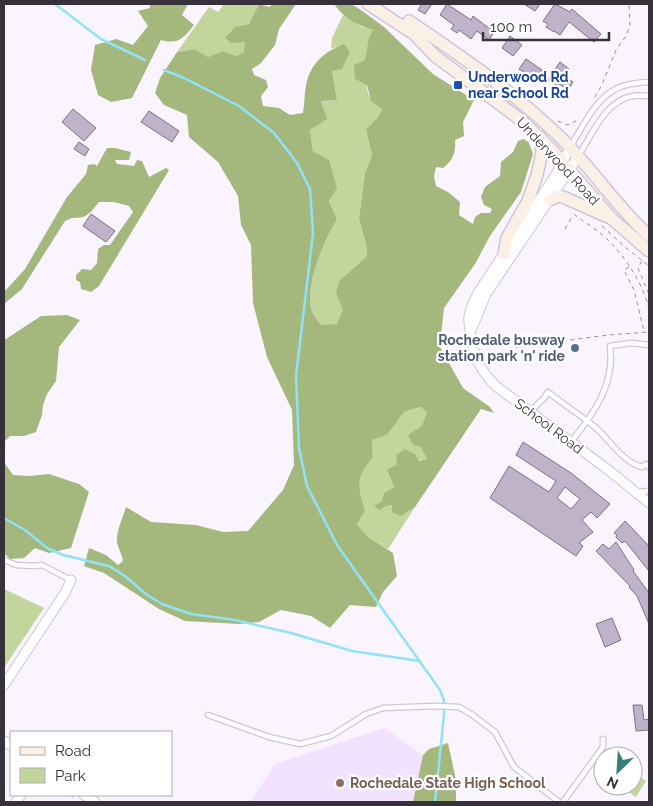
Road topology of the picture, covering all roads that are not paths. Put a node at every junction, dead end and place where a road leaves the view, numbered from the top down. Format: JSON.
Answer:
{"nodes":[{"id":1,"x":368,"y":4,"type":"edge"},
{"id":2,"x":382,"y":4,"type":"edge"},
{"id":3,"x":649,"y":82,"type":"edge"},
{"id":4,"x":649,"y":96,"type":"edge"},
{"id":5,"x":540,"y":137,"type":"junction"},
{"id":6,"x":570,"y":148,"type":"junction"},
{"id":7,"x":578,"y":156,"type":"junction"},
{"id":8,"x":566,"y":167,"type":"junction"},
{"id":9,"x":550,"y":200,"type":"junction"},
{"id":10,"x":612,"y":219,"type":"junction"},
{"id":11,"x":649,"y":236,"type":"edge"},
{"id":12,"x":504,"y":254,"type":"junction"},
{"id":13,"x":646,"y":256,"type":"edge"},
{"id":14,"x":470,"y":332,"type":"junction"},
{"id":15,"x":649,"y":345,"type":"edge"},
{"id":16,"x":530,"y":412,"type":"junction"},
{"id":17,"x":587,"y":422,"type":"junction"},
{"id":18,"x":571,"y":442,"type":"junction"},
{"id":19,"x":648,"y":466,"type":"edge"},
{"id":20,"x":649,"y":491,"type":"edge"},
{"id":21,"x":636,"y":492,"type":"junction"},
{"id":22,"x":649,"y":503,"type":"edge"},
{"id":23,"x":4,"y":560,"type":"edge"},
{"id":24,"x":71,"y":580,"type":"joint"},
{"id":25,"x":4,"y":685,"type":"edge"},
{"id":26,"x":208,"y":715,"type":"dead end"},
{"id":27,"x":603,"y":740,"type":"dead end"},
{"id":28,"x":559,"y":802,"type":"edge"},
{"id":29,"x":562,"y":802,"type":"edge"}],
"edges":[{"from":1,"to":5,"type":"main road","name":"Underwood Road"},
{"from":2,"to":6,"type":"main road","name":"Underwood Road"},
{"from":3,"to":6,"type":"lane"},
{"from":4,"to":7,"type":"lane"},
{"from":5,"to":8,"type":"main road","name":"Underwood Road"},
{"from":5,"to":12,"type":"main road"},
{"from":6,"to":7,"type":"main road","name":"Underwood Road"},
{"from":6,"to":8,"type":"street","name":"School Road"},
{"from":7,"to":8,"type":"street","name":"School Road"},
{"from":7,"to":11,"type":"main road","name":"Underwood Road"},
{"from":8,"to":9,"type":"street","name":"School Road"},
{"from":8,"to":10,"type":"main road","name":"Underwood Road"},
{"from":8,"to":12,"type":"street","name":"School Road"},
{"from":9,"to":10,"type":"main road"},
{"from":9,"to":14,"type":"street","name":"School Road"},
{"from":10,"to":13,"type":"main road","name":"Underwood Road"},
{"from":12,"to":14,"type":"street","name":"School Road"},
{"from":14,"to":16,"type":"street","name":"School Road"},
{"from":15,"to":17,"type":"lane"},
{"from":16,"to":17,"type":"lane"},
{"from":16,"to":18,"type":"street","name":"School Road"},
{"from":17,"to":18,"type":"lane"},
{"from":17,"to":19,"type":"lane"},
{"from":18,"to":21,"type":"street","name":"School Road"},
{"from":20,"to":21,"type":"lane"},
{"from":21,"to":22,"type":"street","name":"School Road"},
{"from":23,"to":24,"type":"lane"},
{"from":24,"to":25,"type":"street"},
{"from":26,"to":28,"type":"lane"},
{"from":27,"to":29,"type":"lane"}]}
